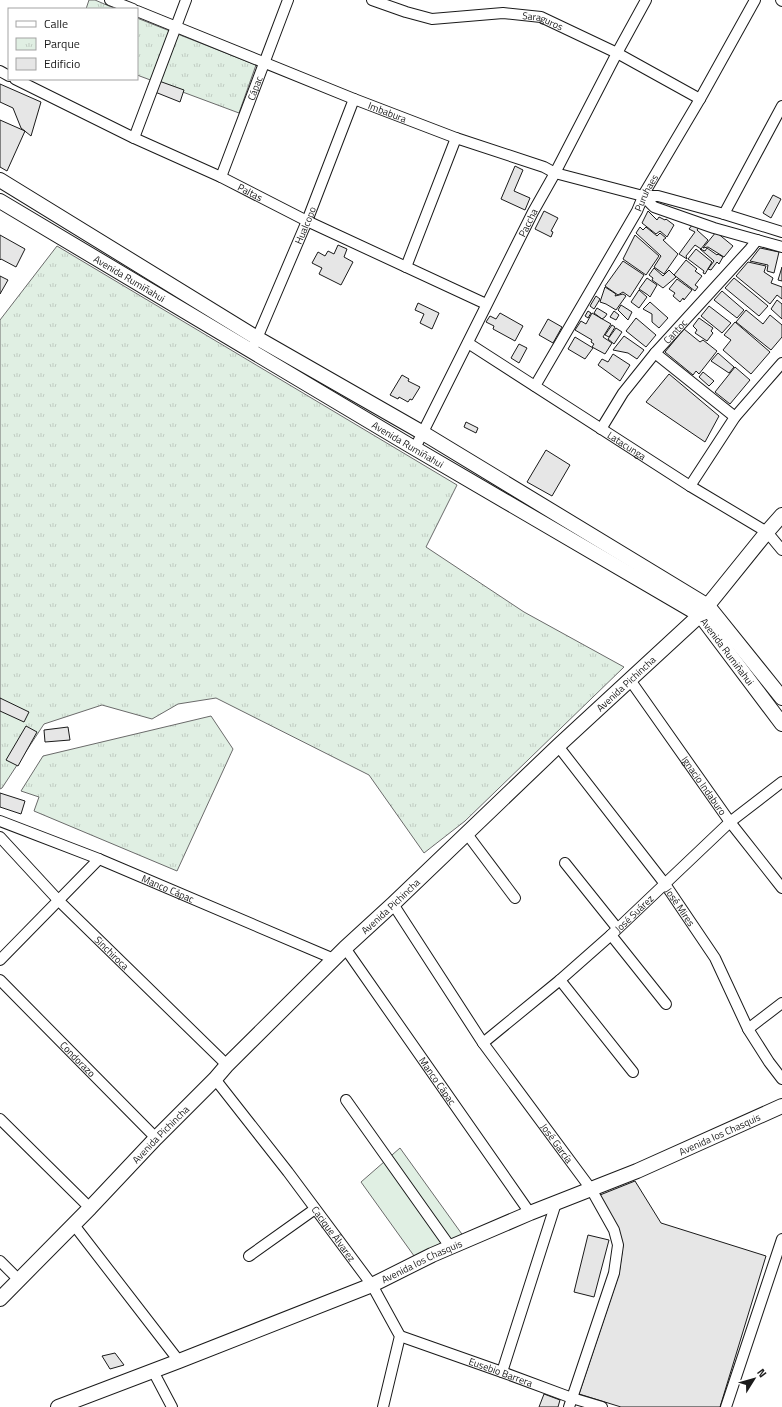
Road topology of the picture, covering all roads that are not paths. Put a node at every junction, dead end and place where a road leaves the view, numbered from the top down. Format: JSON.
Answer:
{"nodes":[{"id":1,"x":110,"y":0,"type":"edge"},
{"id":2,"x":186,"y":0,"type":"edge"},
{"id":3,"x":288,"y":0,"type":"edge"},
{"id":4,"x":372,"y":0,"type":"edge"},
{"id":5,"x":646,"y":0,"type":"edge"},
{"id":6,"x":756,"y":0,"type":"edge"},
{"id":7,"x":130,"y":8,"type":"edge"},
{"id":8,"x":138,"y":11,"type":"edge"},
{"id":9,"x":176,"y":26,"type":"junction"},
{"id":10,"x":617,"y":52,"type":"junction"},
{"id":11,"x":264,"y":62,"type":"junction"},
{"id":12,"x":18,"y":80,"type":"edge"},
{"id":13,"x":354,"y":99,"type":"junction"},
{"id":14,"x":700,"y":99,"type":"junction"},
{"id":15,"x":782,"y":106,"type":"edge"},
{"id":16,"x":134,"y":138,"type":"junction"},
{"id":17,"x":456,"y":138,"type":"junction"},
{"id":18,"x":555,"y":173,"type":"junction"},
{"id":19,"x":221,"y":177,"type":"junction"},
{"id":20,"x":0,"y":180,"type":"edge"},
{"id":21,"x":643,"y":196,"type":"junction"},
{"id":22,"x":0,"y":201,"type":"edge"},
{"id":23,"x":724,"y":214,"type":"junction"},
{"id":24,"x":307,"y":221,"type":"junction"},
{"id":25,"x":782,"y":232,"type":"edge"},
{"id":26,"x":757,"y":240,"type":"junction"},
{"id":27,"x":782,"y":247,"type":"edge"},
{"id":28,"x":406,"y":267,"type":"junction"},
{"id":29,"x":486,"y":304,"type":"junction"},
{"id":30,"x":257,"y":338,"type":"junction"},
{"id":31,"x":468,"y":343,"type":"junction"},
{"id":32,"x":252,"y":351,"type":"junction"},
{"id":33,"x":655,"y":353,"type":"junction"},
{"id":34,"x":782,"y":363,"type":"edge"},
{"id":35,"x":535,"y":386,"type":"junction"},
{"id":36,"x":735,"y":418,"type":"junction"},
{"id":37,"x":602,"y":429,"type":"junction"},
{"id":38,"x":423,"y":433,"type":"junction"},
{"id":39,"x":415,"y":448,"type":"junction"},
{"id":40,"x":690,"y":486,"type":"junction"},
{"id":41,"x":782,"y":515,"type":"edge"},
{"id":42,"x":767,"y":532,"type":"junction"},
{"id":43,"x":782,"y":550,"type":"edge"},
{"id":44,"x":704,"y":611,"type":"junction"},
{"id":45,"x":630,"y":680,"type":"junction"},
{"id":46,"x":782,"y":698,"type":"edge"},
{"id":47,"x":782,"y":724,"type":"edge"},
{"id":48,"x":558,"y":746,"type":"junction"},
{"id":49,"x":782,"y":782,"type":"edge"},
{"id":50,"x":0,"y":821,"type":"edge"},
{"id":51,"x":730,"y":822,"type":"junction"},
{"id":52,"x":467,"y":834,"type":"junction"},
{"id":53,"x":0,"y":838,"type":"edge"},
{"id":54,"x":99,"y":859,"type":"junction"},
{"id":55,"x":565,"y":863,"type":"dead end"},
{"id":56,"x":665,"y":884,"type":"junction"},
{"id":57,"x":782,"y":888,"type":"edge"},
{"id":58,"x":516,"y":898,"type":"dead end"},
{"id":59,"x":59,"y":901,"type":"junction"},
{"id":60,"x":394,"y":904,"type":"junction"},
{"id":61,"x":614,"y":932,"type":"junction"},
{"id":62,"x":345,"y":948,"type":"junction"},
{"id":63,"x":334,"y":959,"type":"junction"},
{"id":64,"x":0,"y":960,"type":"edge"},
{"id":65,"x":0,"y":980,"type":"edge"},
{"id":66,"x":560,"y":980,"type":"junction"},
{"id":67,"x":782,"y":1003,"type":"edge"},
{"id":68,"x":666,"y":1004,"type":"dead end"},
{"id":69,"x":748,"y":1029,"type":"junction"},
{"id":70,"x":483,"y":1043,"type":"junction"},
{"id":71,"x":227,"y":1065,"type":"junction"},
{"id":72,"x":633,"y":1072,"type":"dead end"},
{"id":73,"x":215,"y":1078,"type":"junction"},
{"id":74,"x":782,"y":1079,"type":"edge"},
{"id":75,"x":346,"y":1100,"type":"dead end"},
{"id":76,"x":782,"y":1106,"type":"edge"},
{"id":77,"x":0,"y":1119,"type":"edge"},
{"id":78,"x":156,"y":1138,"type":"junction"},
{"id":79,"x":591,"y":1189,"type":"junction"},
{"id":80,"x":556,"y":1203,"type":"junction"},
{"id":81,"x":90,"y":1208,"type":"junction"},
{"id":82,"x":315,"y":1209,"type":"junction"},
{"id":83,"x":530,"y":1213,"type":"junction"},
{"id":84,"x":74,"y":1225,"type":"junction"},
{"id":85,"x":782,"y":1239,"type":"edge"},
{"id":86,"x":451,"y":1248,"type":"junction"},
{"id":87,"x":249,"y":1256,"type":"dead end"},
{"id":88,"x":0,"y":1261,"type":"edge"},
{"id":89,"x":18,"y":1279,"type":"junction"},
{"id":90,"x":372,"y":1285,"type":"junction"},
{"id":91,"x":0,"y":1299,"type":"edge"},
{"id":92,"x":400,"y":1336,"type":"junction"},
{"id":93,"x":179,"y":1361,"type":"junction"},
{"id":94,"x":153,"y":1371,"type":"junction"},
{"id":95,"x":502,"y":1372,"type":"junction"},
{"id":96,"x":571,"y":1402,"type":"edge"},
{"id":97,"x":58,"y":1407,"type":"edge"},
{"id":98,"x":172,"y":1407,"type":"edge"},
{"id":99,"x":383,"y":1407,"type":"edge"},
{"id":100,"x":602,"y":1407,"type":"edge"},
{"id":101,"x":726,"y":1407,"type":"edge"}],
"edges":[{"from":1,"to":7,"type":"street"},
{"from":2,"to":9,"type":"street"},
{"from":3,"to":11,"type":"street","name":"Cápac"},
{"from":4,"to":10,"type":"street","name":"Saraguros"},
{"from":5,"to":10,"type":"street","name":"Paccha"},
{"from":6,"to":14,"type":"street","name":"Puruhaes"},
{"from":8,"to":9,"type":"street","name":"Imbabura"},
{"from":9,"to":11,"type":"street","name":"Imbabura"},
{"from":9,"to":16,"type":"street"},
{"from":10,"to":14,"type":"street","name":"Saraguros"},
{"from":10,"to":18,"type":"street","name":"Paccha"},
{"from":11,"to":13,"type":"street","name":"Imbabura"},
{"from":11,"to":19,"type":"street","name":"Cápac"},
{"from":12,"to":16,"type":"street","name":"Paltas"},
{"from":13,"to":17,"type":"street","name":"Imbabura"},
{"from":13,"to":24,"type":"street","name":"Hualcopo"},
{"from":14,"to":21,"type":"street","name":"Puruhaes"},
{"from":15,"to":23,"type":"street"},
{"from":16,"to":19,"type":"street","name":"Paltas"},
{"from":17,"to":18,"type":"street","name":"Imbabura"},
{"from":17,"to":28,"type":"street"},
{"from":18,"to":21,"type":"street","name":"Imbabura"},
{"from":18,"to":29,"type":"street","name":"Paccha"},
{"from":19,"to":24,"type":"street","name":"Paltas"},
{"from":20,"to":30,"type":"main road","name":"Avenida Rumiñahui"},
{"from":21,"to":23,"type":"street","name":"Imbabura"},
{"from":21,"to":26,"type":"street","name":"Imbabura"},
{"from":21,"to":35,"type":"street","name":"Puruhaes"},
{"from":22,"to":32,"type":"main road","name":"Avenida Rumiñahui"},
{"from":23,"to":25,"type":"street","name":"Imbabura"},
{"from":24,"to":28,"type":"street","name":"Paltas"},
{"from":24,"to":30,"type":"street","name":"Hualcopo"},
{"from":26,"to":27,"type":"street","name":"Imbabura"},
{"from":26,"to":33,"type":"street","name":"Cantoc"},
{"from":28,"to":29,"type":"street","name":"Paltas"},
{"from":29,"to":31,"type":"street","name":"Paccha"},
{"from":30,"to":32,"type":"street","name":"Hualcopo"},
{"from":30,"to":38,"type":"main road","name":"Avenida Rumiñahui"},
{"from":31,"to":35,"type":"street","name":"Latacunga"},
{"from":31,"to":38,"type":"street","name":"Paccha"},
{"from":32,"to":39,"type":"main road","name":"Avenida Rumiñahui"},
{"from":33,"to":36,"type":"street"},
{"from":33,"to":37,"type":"street","name":"Cantoc"},
{"from":34,"to":36,"type":"street"},
{"from":35,"to":37,"type":"street","name":"Latacunga"},
{"from":36,"to":40,"type":"street"},
{"from":37,"to":40,"type":"street","name":"Latacunga"},
{"from":38,"to":39,"type":"street","name":"Paccha"},
{"from":38,"to":44,"type":"main road","name":"Avenida Rumiñahui"},
{"from":39,"to":44,"type":"main road","name":"Avenida Rumiñahui"},
{"from":40,"to":42,"type":"street","name":"Latacunga"},
{"from":41,"to":42,"type":"main road","name":"Avenida Pichincha"},
{"from":42,"to":43,"type":"street","name":"Latacunga"},
{"from":42,"to":44,"type":"main road","name":"Avenida Pichincha"},
{"from":44,"to":45,"type":"main road","name":"Avenida Pichincha"},
{"from":44,"to":46,"type":"main road","name":"Avenida Rumiñahui"},
{"from":44,"to":47,"type":"main road","name":"Avenida Rumiñahui"},
{"from":45,"to":48,"type":"main road","name":"Avenida Pichincha"},
{"from":45,"to":51,"type":"street","name":"Ignacio Indaburo"},
{"from":48,"to":52,"type":"main road","name":"Avenida Pichincha"},
{"from":48,"to":56,"type":"street","name":"José Mires"},
{"from":49,"to":51,"type":"street","name":"José Suárez"},
{"from":50,"to":54,"type":"street","name":"Manco Cápac"},
{"from":51,"to":56,"type":"street","name":"José Suárez"},
{"from":51,"to":57,"type":"street","name":"Ignacio Indaburo"},
{"from":52,"to":58,"type":"street"},
{"from":52,"to":60,"type":"main road","name":"Avenida Pichincha"},
{"from":53,"to":59,"type":"street","name":"Sinchiroca"},
{"from":54,"to":59,"type":"street"},
{"from":54,"to":63,"type":"street","name":"Manco Cápac"},
{"from":55,"to":61,"type":"street"},
{"from":56,"to":61,"type":"street","name":"José Suárez"},
{"from":56,"to":69,"type":"street","name":"José Mires"},
{"from":59,"to":64,"type":"street"},
{"from":59,"to":71,"type":"street","name":"Sinchiroca"},
{"from":60,"to":62,"type":"main road","name":"Avenida Pichincha"},
{"from":60,"to":70,"type":"street","name":"José García"},
{"from":61,"to":66,"type":"street","name":"José Suárez"},
{"from":61,"to":68,"type":"street"},
{"from":62,"to":63,"type":"main road","name":"Avenida Pichincha"},
{"from":62,"to":83,"type":"street","name":"Manco Cápac"},
{"from":63,"to":71,"type":"main road","name":"Avenida Pichincha"},
{"from":65,"to":78,"type":"street","name":"Condorazo"},
{"from":66,"to":70,"type":"street","name":"José Suárez"},
{"from":66,"to":72,"type":"street"},
{"from":67,"to":69,"type":"street"},
{"from":69,"to":74,"type":"street","name":"José Mires"},
{"from":70,"to":79,"type":"street","name":"José García"},
{"from":71,"to":73,"type":"main road","name":"Avenida Pichincha"},
{"from":73,"to":78,"type":"main road","name":"Avenida Pichincha"},
{"from":73,"to":82,"type":"street","name":"Cacique Álvarez"},
{"from":75,"to":86,"type":"street"},
{"from":76,"to":79,"type":"main road","name":"Avenida los Chasquis"},
{"from":77,"to":81,"type":"street"},
{"from":78,"to":81,"type":"main road","name":"Avenida Pichincha"},
{"from":79,"to":80,"type":"main road","name":"Avenida los Chasquis"},
{"from":79,"to":96,"type":"street","name":"José García"},
{"from":80,"to":83,"type":"main road","name":"Avenida los Chasquis"},
{"from":80,"to":95,"type":"street"},
{"from":81,"to":84,"type":"main road","name":"Avenida Pichincha"},
{"from":82,"to":87,"type":"street"},
{"from":82,"to":90,"type":"street","name":"Cacique Álvarez"},
{"from":83,"to":86,"type":"main road","name":"Avenida los Chasquis"},
{"from":84,"to":89,"type":"main road","name":"Avenida Pichincha"},
{"from":84,"to":93,"type":"street"},
{"from":85,"to":101,"type":"street"},
{"from":86,"to":90,"type":"main road","name":"Avenida los Chasquis"},
{"from":88,"to":89,"type":"street"},
{"from":89,"to":91,"type":"main road","name":"Avenida Pichincha"},
{"from":90,"to":92,"type":"street","name":"Cacique Álvarez"},
{"from":90,"to":93,"type":"main road","name":"Avenida los Chasquis"},
{"from":92,"to":95,"type":"street","name":"Eusebio Barrera"},
{"from":92,"to":99,"type":"street"},
{"from":93,"to":94,"type":"main road","name":"Avenida los Chasquis"},
{"from":94,"to":97,"type":"main road","name":"Avenida los Chasquis"},
{"from":94,"to":98,"type":"street"},
{"from":95,"to":96,"type":"street","name":"Eusebio Barrera"},
{"from":96,"to":100,"type":"street","name":"Eusebio Barrera"}]}
